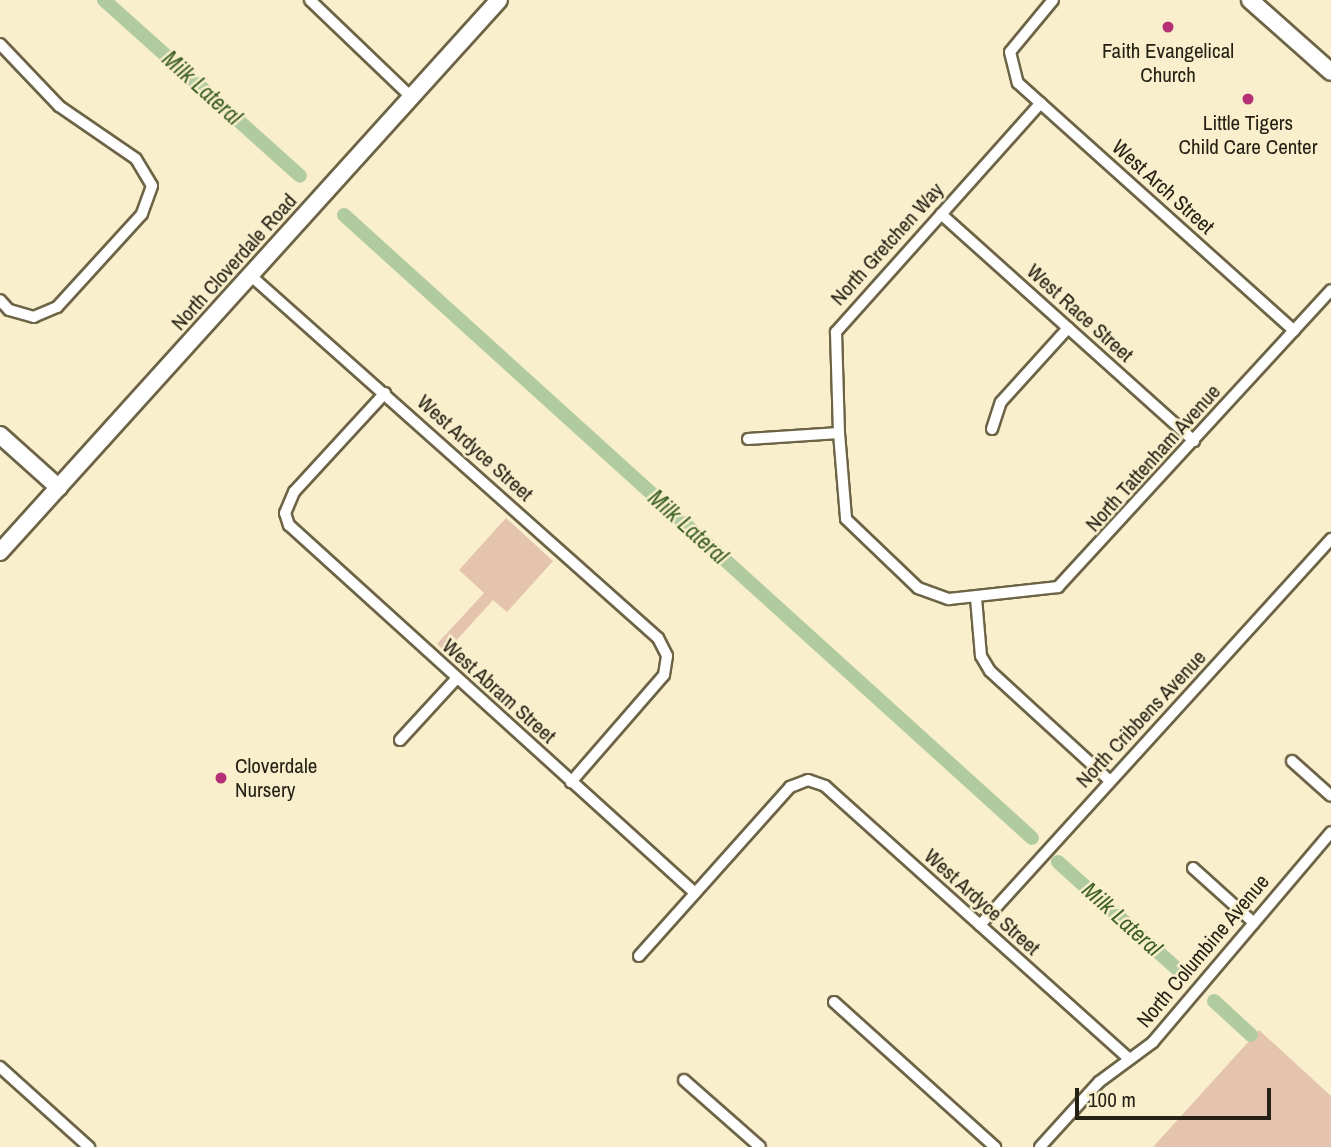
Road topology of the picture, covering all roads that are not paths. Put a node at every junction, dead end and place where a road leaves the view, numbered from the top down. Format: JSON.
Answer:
{"nodes":[{"id":1,"x":310,"y":0,"type":"edge"},
{"id":2,"x":499,"y":0,"type":"edge"},
{"id":3,"x":1053,"y":0,"type":"edge"},
{"id":4,"x":1250,"y":0,"type":"edge"},
{"id":5,"x":0,"y":44,"type":"edge"},
{"id":6,"x":1331,"y":72,"type":"edge"},
{"id":7,"x":411,"y":97,"type":"junction"},
{"id":8,"x":1041,"y":103,"type":"junction"},
{"id":9,"x":941,"y":214,"type":"junction"},
{"id":10,"x":250,"y":275,"type":"junction"},
{"id":11,"x":1331,"y":290,"type":"edge"},
{"id":12,"x":0,"y":300,"type":"edge"},
{"id":13,"x":1068,"y":328,"type":"junction"},
{"id":14,"x":1294,"y":331,"type":"junction"},
{"id":15,"x":385,"y":393,"type":"junction"},
{"id":16,"x":992,"y":429,"type":"dead end"},
{"id":17,"x":839,"y":433,"type":"junction"},
{"id":18,"x":0,"y":435,"type":"edge"},
{"id":19,"x":748,"y":439,"type":"dead end"},
{"id":20,"x":1194,"y":441,"type":"junction"},
{"id":21,"x":59,"y":488,"type":"junction"},
{"id":22,"x":1331,"y":539,"type":"edge"},
{"id":23,"x":0,"y":552,"type":"edge"},
{"id":24,"x":976,"y":598,"type":"junction"},
{"id":25,"x":456,"y":679,"type":"junction"},
{"id":26,"x":400,"y":740,"type":"dead end"},
{"id":27,"x":1292,"y":761,"type":"dead end"},
{"id":28,"x":1110,"y":781,"type":"junction"},
{"id":29,"x":571,"y":782,"type":"junction"},
{"id":30,"x":1331,"y":796,"type":"edge"},
{"id":31,"x":1331,"y":832,"type":"edge"},
{"id":32,"x":1193,"y":868,"type":"dead end"},
{"id":33,"x":695,"y":893,"type":"junction"},
{"id":34,"x":1254,"y":923,"type":"junction"},
{"id":35,"x":980,"y":925,"type":"junction"},
{"id":36,"x":639,"y":956,"type":"dead end"},
{"id":37,"x":834,"y":1002,"type":"dead end"},
{"id":38,"x":1128,"y":1058,"type":"junction"},
{"id":39,"x":0,"y":1067,"type":"edge"},
{"id":40,"x":684,"y":1080,"type":"dead end"},
{"id":41,"x":89,"y":1147,"type":"edge"},
{"id":42,"x":760,"y":1147,"type":"edge"},
{"id":43,"x":995,"y":1147,"type":"edge"},
{"id":44,"x":1040,"y":1147,"type":"edge"}],
"edges":[{"from":1,"to":7,"type":"street"},
{"from":2,"to":7,"type":"main road","name":"North Cloverdale Road"},
{"from":3,"to":8,"type":"street","name":"West Arch Street"},
{"from":4,"to":6,"type":"main road"},
{"from":5,"to":12,"type":"street"},
{"from":7,"to":10,"type":"main road","name":"North Cloverdale Road"},
{"from":8,"to":9,"type":"street","name":"North Gretchen Way"},
{"from":8,"to":14,"type":"street","name":"West Arch Street"},
{"from":9,"to":13,"type":"street","name":"West Race Street"},
{"from":9,"to":17,"type":"street","name":"North Gretchen Way"},
{"from":10,"to":15,"type":"street","name":"West Ardyce Street"},
{"from":10,"to":21,"type":"main road","name":"North Cloverdale Road"},
{"from":11,"to":14,"type":"street","name":"North Tattenham Avenue"},
{"from":13,"to":16,"type":"street"},
{"from":13,"to":20,"type":"street","name":"West Race Street"},
{"from":14,"to":20,"type":"street","name":"North Tattenham Avenue"},
{"from":15,"to":25,"type":"street","name":"West Abram Street"},
{"from":15,"to":29,"type":"street","name":"West Ardyce Street"},
{"from":17,"to":19,"type":"street"},
{"from":17,"to":24,"type":"street","name":"North Gretchen Way"},
{"from":18,"to":21,"type":"main road"},
{"from":20,"to":24,"type":"street","name":"North Tattenham Avenue"},
{"from":21,"to":23,"type":"main road","name":"North Cloverdale Road"},
{"from":22,"to":28,"type":"street","name":"North Cribbens Avenue"},
{"from":24,"to":28,"type":"street"},
{"from":25,"to":26,"type":"street"},
{"from":25,"to":29,"type":"street","name":"West Abram Street"},
{"from":27,"to":30,"type":"street"},
{"from":28,"to":35,"type":"street","name":"North Cribbens Avenue"},
{"from":29,"to":33,"type":"street","name":"West Abram Street"},
{"from":31,"to":34,"type":"street","name":"North Columbine Avenue"},
{"from":32,"to":34,"type":"street"},
{"from":33,"to":35,"type":"street","name":"West Ardyce Street"},
{"from":33,"to":36,"type":"street"},
{"from":34,"to":38,"type":"street","name":"North Columbine Avenue"},
{"from":35,"to":38,"type":"street","name":"West Ardyce Street"},
{"from":37,"to":43,"type":"street"},
{"from":38,"to":44,"type":"street","name":"North Columbine Avenue"},
{"from":39,"to":41,"type":"street"},
{"from":40,"to":42,"type":"street"}]}
